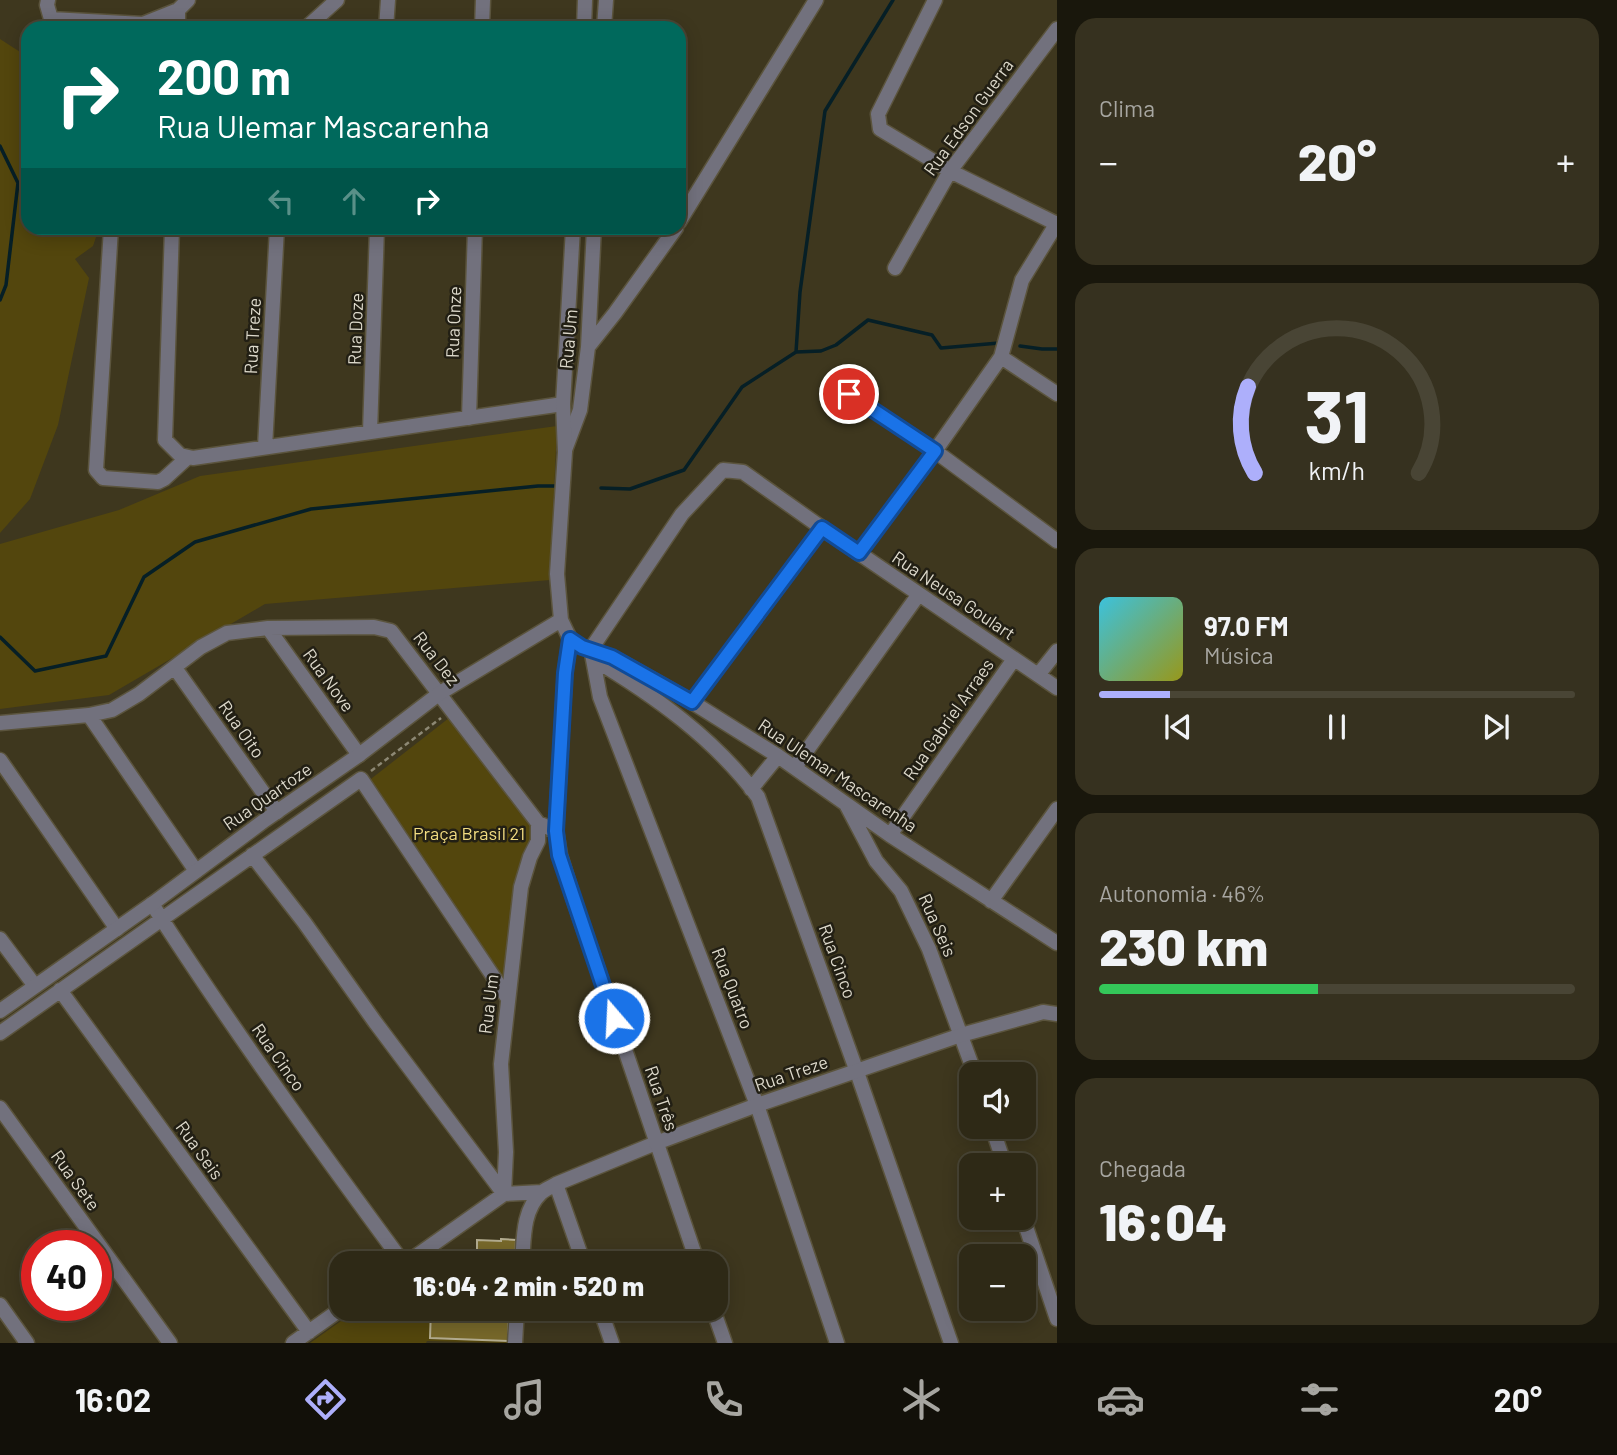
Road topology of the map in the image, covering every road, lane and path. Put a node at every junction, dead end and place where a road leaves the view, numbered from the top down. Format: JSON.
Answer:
{"nodes":[{"id":1,"x":48,"y":0,"type":"edge"},
{"id":2,"x":337,"y":0,"type":"edge"},
{"id":3,"x":388,"y":0,"type":"edge"},
{"id":4,"x":483,"y":0,"type":"edge"},
{"id":5,"x":585,"y":0,"type":"edge"},
{"id":6,"x":606,"y":0,"type":"edge"},
{"id":7,"x":816,"y":0,"type":"edge"},
{"id":8,"x":935,"y":0,"type":"edge"},
{"id":9,"x":183,"y":5,"type":"edge"},
{"id":10,"x":88,"y":21,"type":"edge"},
{"id":11,"x":149,"y":21,"type":"edge"},
{"id":12,"x":314,"y":21,"type":"edge"},
{"id":13,"x":387,"y":21,"type":"edge"},
{"id":14,"x":482,"y":21,"type":"edge"},
{"id":15,"x":584,"y":21,"type":"edge"},
{"id":16,"x":604,"y":21,"type":"edge"},
{"id":17,"x":1057,"y":29,"type":"edge"},
{"id":18,"x":950,"y":171,"type":"junction"},
{"id":19,"x":686,"y":211,"type":"edge"},
{"id":20,"x":1057,"y":224,"type":"edge"},
{"id":21,"x":111,"y":235,"type":"edge"},
{"id":22,"x":172,"y":235,"type":"edge"},
{"id":23,"x":277,"y":235,"type":"edge"},
{"id":24,"x":377,"y":235,"type":"edge"},
{"id":25,"x":475,"y":235,"type":"edge"},
{"id":26,"x":573,"y":235,"type":"edge"},
{"id":27,"x":594,"y":235,"type":"edge"},
{"id":28,"x":671,"y":235,"type":"edge"},
{"id":29,"x":894,"y":268,"type":"dead end"},
{"id":30,"x":588,"y":347,"type":"junction"},
{"id":31,"x":1001,"y":357,"type":"junction"},
{"id":32,"x":849,"y":394,"type":"dead end"},
{"id":33,"x":1057,"y":394,"type":"edge"},
{"id":34,"x":563,"y":404,"type":"junction"},
{"id":35,"x":469,"y":418,"type":"junction"},
{"id":36,"x":370,"y":432,"type":"junction"},
{"id":37,"x":265,"y":447,"type":"junction"},
{"id":38,"x":935,"y":451,"type":"junction"},
{"id":39,"x":565,"y":452,"type":"junction"},
{"id":40,"x":188,"y":457,"type":"junction"},
{"id":41,"x":822,"y":528,"type":"junction"},
{"id":42,"x":1057,"y":541,"type":"edge"},
{"id":43,"x":859,"y":553,"type":"junction"},
{"id":44,"x":919,"y":594,"type":"junction"},
{"id":45,"x":561,"y":620,"type":"junction"},
{"id":46,"x":268,"y":628,"type":"junction"},
{"id":47,"x":570,"y":639,"type":"junction"},
{"id":48,"x":1057,"y":651,"type":"edge"},
{"id":49,"x":592,"y":654,"type":"junction"},
{"id":50,"x":1014,"y":659,"type":"junction"},
{"id":51,"x":175,"y":668,"type":"junction"},
{"id":52,"x":1038,"y":675,"type":"junction"},
{"id":53,"x":1057,"y":688,"type":"edge"},
{"id":54,"x":440,"y":693,"type":"junction"},
{"id":55,"x":692,"y":702,"type":"junction"},
{"id":56,"x":452,"y":709,"type":"junction"},
{"id":57,"x":89,"y":715,"type":"junction"},
{"id":58,"x":0,"y":723,"type":"edge"},
{"id":59,"x":359,"y":755,"type":"junction"},
{"id":60,"x":778,"y":756,"type":"junction"},
{"id":61,"x":0,"y":760,"type":"edge"},
{"id":62,"x":795,"y":766,"type":"junction"},
{"id":63,"x":361,"y":779,"type":"junction"},
{"id":64,"x":751,"y":789,"type":"junction"},
{"id":65,"x":845,"y":802,"type":"junction"},
{"id":66,"x":1057,"y":809,"type":"edge"},
{"id":67,"x":271,"y":816,"type":"junction"},
{"id":68,"x":538,"y":823,"type":"junction"},
{"id":69,"x":556,"y":831,"type":"junction"},
{"id":70,"x":890,"y":835,"type":"junction"},
{"id":71,"x":267,"y":845,"type":"junction"},
{"id":72,"x":252,"y":855,"type":"junction"},
{"id":73,"x":215,"y":857,"type":"junction"},
{"id":74,"x":195,"y":871,"type":"junction"},
{"id":75,"x":227,"y":873,"type":"junction"},
{"id":76,"x":991,"y":901,"type":"junction"},
{"id":77,"x":152,"y":904,"type":"junction"},
{"id":78,"x":161,"y":919,"type":"junction"},
{"id":79,"x":117,"y":929,"type":"junction"},
{"id":80,"x":0,"y":939,"type":"edge"},
{"id":81,"x":1057,"y":943,"type":"edge"},
{"id":82,"x":35,"y":986,"type":"junction"},
{"id":83,"x":60,"y":990,"type":"junction"},
{"id":84,"x":507,"y":997,"type":"junction"},
{"id":85,"x":1057,"y":1002,"type":"edge"},
{"id":86,"x":0,"y":1011,"type":"edge"},
{"id":87,"x":1050,"y":1013,"type":"edge"},
{"id":88,"x":0,"y":1033,"type":"edge"},
{"id":89,"x":961,"y":1035,"type":"junction"},
{"id":90,"x":971,"y":1062,"type":"edge"},
{"id":91,"x":857,"y":1072,"type":"junction"},
{"id":92,"x":757,"y":1105,"type":"junction"},
{"id":93,"x":0,"y":1108,"type":"edge"},
{"id":94,"x":656,"y":1143,"type":"junction"},
{"id":95,"x":556,"y":1184,"type":"junction"},
{"id":96,"x":542,"y":1192,"type":"junction"},
{"id":97,"x":504,"y":1194,"type":"junction"},
{"id":98,"x":1027,"y":1230,"type":"edge"},
{"id":99,"x":394,"y":1251,"type":"edge"},
{"id":100,"x":423,"y":1251,"type":"edge"},
{"id":101,"x":523,"y":1251,"type":"edge"},
{"id":102,"x":579,"y":1251,"type":"edge"},
{"id":103,"x":693,"y":1251,"type":"edge"},
{"id":104,"x":0,"y":1305,"type":"edge"},
{"id":105,"x":329,"y":1317,"type":"edge"},
{"id":106,"x":1057,"y":1319,"type":"edge"},
{"id":107,"x":516,"y":1321,"type":"edge"},
{"id":108,"x":604,"y":1321,"type":"edge"},
{"id":109,"x":717,"y":1321,"type":"edge"},
{"id":110,"x":309,"y":1332,"type":"junction"},
{"id":111,"x":27,"y":1343,"type":"edge"},
{"id":112,"x":170,"y":1343,"type":"edge"},
{"id":113,"x":292,"y":1343,"type":"edge"},
{"id":114,"x":515,"y":1343,"type":"edge"},
{"id":115,"x":612,"y":1343,"type":"edge"},
{"id":116,"x":725,"y":1343,"type":"edge"},
{"id":117,"x":837,"y":1343,"type":"edge"},
{"id":118,"x":951,"y":1343,"type":"edge"}],
"edges":[{"from":1,"to":10,"type":"street"},
{"from":2,"to":12,"type":"street"},
{"from":3,"to":13,"type":"street"},
{"from":4,"to":14,"type":"street"},
{"from":5,"to":15,"type":"street"},
{"from":6,"to":16,"type":"street"},
{"from":7,"to":19,"type":"street"},
{"from":8,"to":18,"type":"street"},
{"from":9,"to":11,"type":"street"},
{"from":17,"to":18,"type":"street","name":"Rua Edson Guerra"},
{"from":18,"to":20,"type":"street"},
{"from":18,"to":29,"type":"street","name":"Rua Edson Guerra"},
{"from":20,"to":31,"type":"street"},
{"from":21,"to":40,"type":"street"},
{"from":22,"to":40,"type":"street"},
{"from":23,"to":37,"type":"street","name":"Rua Treze"},
{"from":24,"to":36,"type":"street","name":"Rua Doze"},
{"from":25,"to":35,"type":"street","name":"Rua Onze"},
{"from":26,"to":34,"type":"street","name":"Rua Um"},
{"from":27,"to":30,"type":"street","name":"Rua Um"},
{"from":28,"to":30,"type":"street"},
{"from":30,"to":39,"type":"street","name":"Rua Um"},
{"from":31,"to":33,"type":"street"},
{"from":31,"to":38,"type":"street"},
{"from":32,"to":38,"type":"street"},
{"from":34,"to":35,"type":"street"},
{"from":34,"to":39,"type":"street","name":"Rua Um"},
{"from":35,"to":36,"type":"street"},
{"from":36,"to":37,"type":"street"},
{"from":37,"to":40,"type":"street"},
{"from":38,"to":42,"type":"street"},
{"from":38,"to":43,"type":"street"},
{"from":39,"to":45,"type":"street","name":"Rua Um"},
{"from":41,"to":43,"type":"street","name":"Rua Neusa Goulart"},
{"from":41,"to":49,"type":"street","name":"Rua Neusa Goulart"},
{"from":41,"to":55,"type":"street"},
{"from":43,"to":44,"type":"street","name":"Rua Neusa Goulart"},
{"from":44,"to":50,"type":"street","name":"Rua Neusa Goulart"},
{"from":44,"to":62,"type":"street"},
{"from":45,"to":47,"type":"street","name":"Rua Um"},
{"from":45,"to":54,"type":"street","name":"Rua Quartoze"},
{"from":46,"to":51,"type":"street"},
{"from":46,"to":54,"type":"street","name":"Rua Dez"},
{"from":46,"to":59,"type":"street","name":"Rua Nove"},
{"from":47,"to":49,"type":"street"},
{"from":47,"to":69,"type":"street","name":"Rua Três"},
{"from":48,"to":52,"type":"street"},
{"from":49,"to":55,"type":"street","name":"Rua Ulemar Mascarenha"},
{"from":49,"to":64,"type":"street","name":"Rua Cinco"},
{"from":49,"to":92,"type":"street","name":"Rua Quatro"},
{"from":50,"to":52,"type":"street","name":"Rua Neusa Goulart"},
{"from":50,"to":70,"type":"street","name":"Rua Gabriel Arraes"},
{"from":51,"to":57,"type":"street"},
{"from":51,"to":67,"type":"street","name":"Rua Oito"},
{"from":52,"to":53,"type":"street","name":"Rua Neusa Goulart"},
{"from":54,"to":56,"type":"street","name":"Rua Dez"},
{"from":54,"to":59,"type":"street","name":"Rua Quartoze"},
{"from":55,"to":60,"type":"street","name":"Rua Ulemar Mascarenha"},
{"from":56,"to":63,"type":"path"},
{"from":56,"to":68,"type":"street","name":"Rua Dez"},
{"from":57,"to":58,"type":"street"},
{"from":57,"to":74,"type":"street"},
{"from":59,"to":67,"type":"street","name":"Rua Quartoze"},
{"from":60,"to":62,"type":"street","name":"Rua Ulemar Mascarenha"},
{"from":60,"to":64,"type":"street"},
{"from":61,"to":79,"type":"street"},
{"from":62,"to":65,"type":"street","name":"Rua Ulemar Mascarenha"},
{"from":63,"to":71,"type":"street"},
{"from":63,"to":84,"type":"street"},
{"from":64,"to":91,"type":"street","name":"Rua Cinco"},
{"from":65,"to":70,"type":"street","name":"Rua Ulemar Mascarenha"},
{"from":65,"to":89,"type":"street","name":"Rua Seis"},
{"from":66,"to":76,"type":"street"},
{"from":67,"to":71,"type":"street"},
{"from":67,"to":73,"type":"street","name":"Rua Quartoze"},
{"from":68,"to":69,"type":"street"},
{"from":68,"to":84,"type":"street","name":"Rua Um"},
{"from":69,"to":94,"type":"street","name":"Rua Três"},
{"from":70,"to":76,"type":"street","name":"Rua Ulemar Mascarenha"},
{"from":71,"to":72,"type":"street"},
{"from":72,"to":75,"type":"street"},
{"from":72,"to":97,"type":"street"},
{"from":73,"to":74,"type":"street","name":"Rua Quartoze"},
{"from":73,"to":75,"type":"street"},
{"from":74,"to":77,"type":"street","name":"Rua Quartoze"},
{"from":75,"to":78,"type":"street"},
{"from":76,"to":81,"type":"street","name":"Rua Ulemar Mascarenha"},
{"from":77,"to":78,"type":"street","name":"Rua Cinco"},
{"from":77,"to":79,"type":"street","name":"Rua Quartoze"},
{"from":78,"to":83,"type":"street"},
{"from":78,"to":99,"type":"street","name":"Rua Cinco"},
{"from":79,"to":82,"type":"street","name":"Rua Quartoze"},
{"from":80,"to":82,"type":"street"},
{"from":82,"to":86,"type":"street","name":"Rua Quartoze"},
{"from":83,"to":88,"type":"street"},
{"from":83,"to":110,"type":"street","name":"Rua Seis"},
{"from":84,"to":97,"type":"street","name":"Rua Um"},
{"from":85,"to":87,"type":"street"},
{"from":87,"to":89,"type":"street","name":"Rua Treze"},
{"from":89,"to":90,"type":"street","name":"Rua Seis"},
{"from":89,"to":91,"type":"street","name":"Rua Treze"},
{"from":91,"to":92,"type":"street","name":"Rua Treze"},
{"from":91,"to":118,"type":"street","name":"Rua Cinco"},
{"from":92,"to":94,"type":"street","name":"Rua Treze"},
{"from":92,"to":117,"type":"street","name":"Rua Quatro"},
{"from":93,"to":112,"type":"street","name":"Rua Sete"},
{"from":94,"to":95,"type":"street","name":"Rua Treze"},
{"from":94,"to":103,"type":"street","name":"Rua Três"},
{"from":95,"to":96,"type":"street"},
{"from":95,"to":102,"type":"street"},
{"from":96,"to":97,"type":"street"},
{"from":96,"to":101,"type":"street"},
{"from":97,"to":100,"type":"street"},
{"from":98,"to":106,"type":"street"},
{"from":104,"to":111,"type":"street"},
{"from":105,"to":110,"type":"street"},
{"from":107,"to":114,"type":"street"},
{"from":108,"to":115,"type":"street"},
{"from":109,"to":116,"type":"street"},
{"from":110,"to":113,"type":"street"}]}
